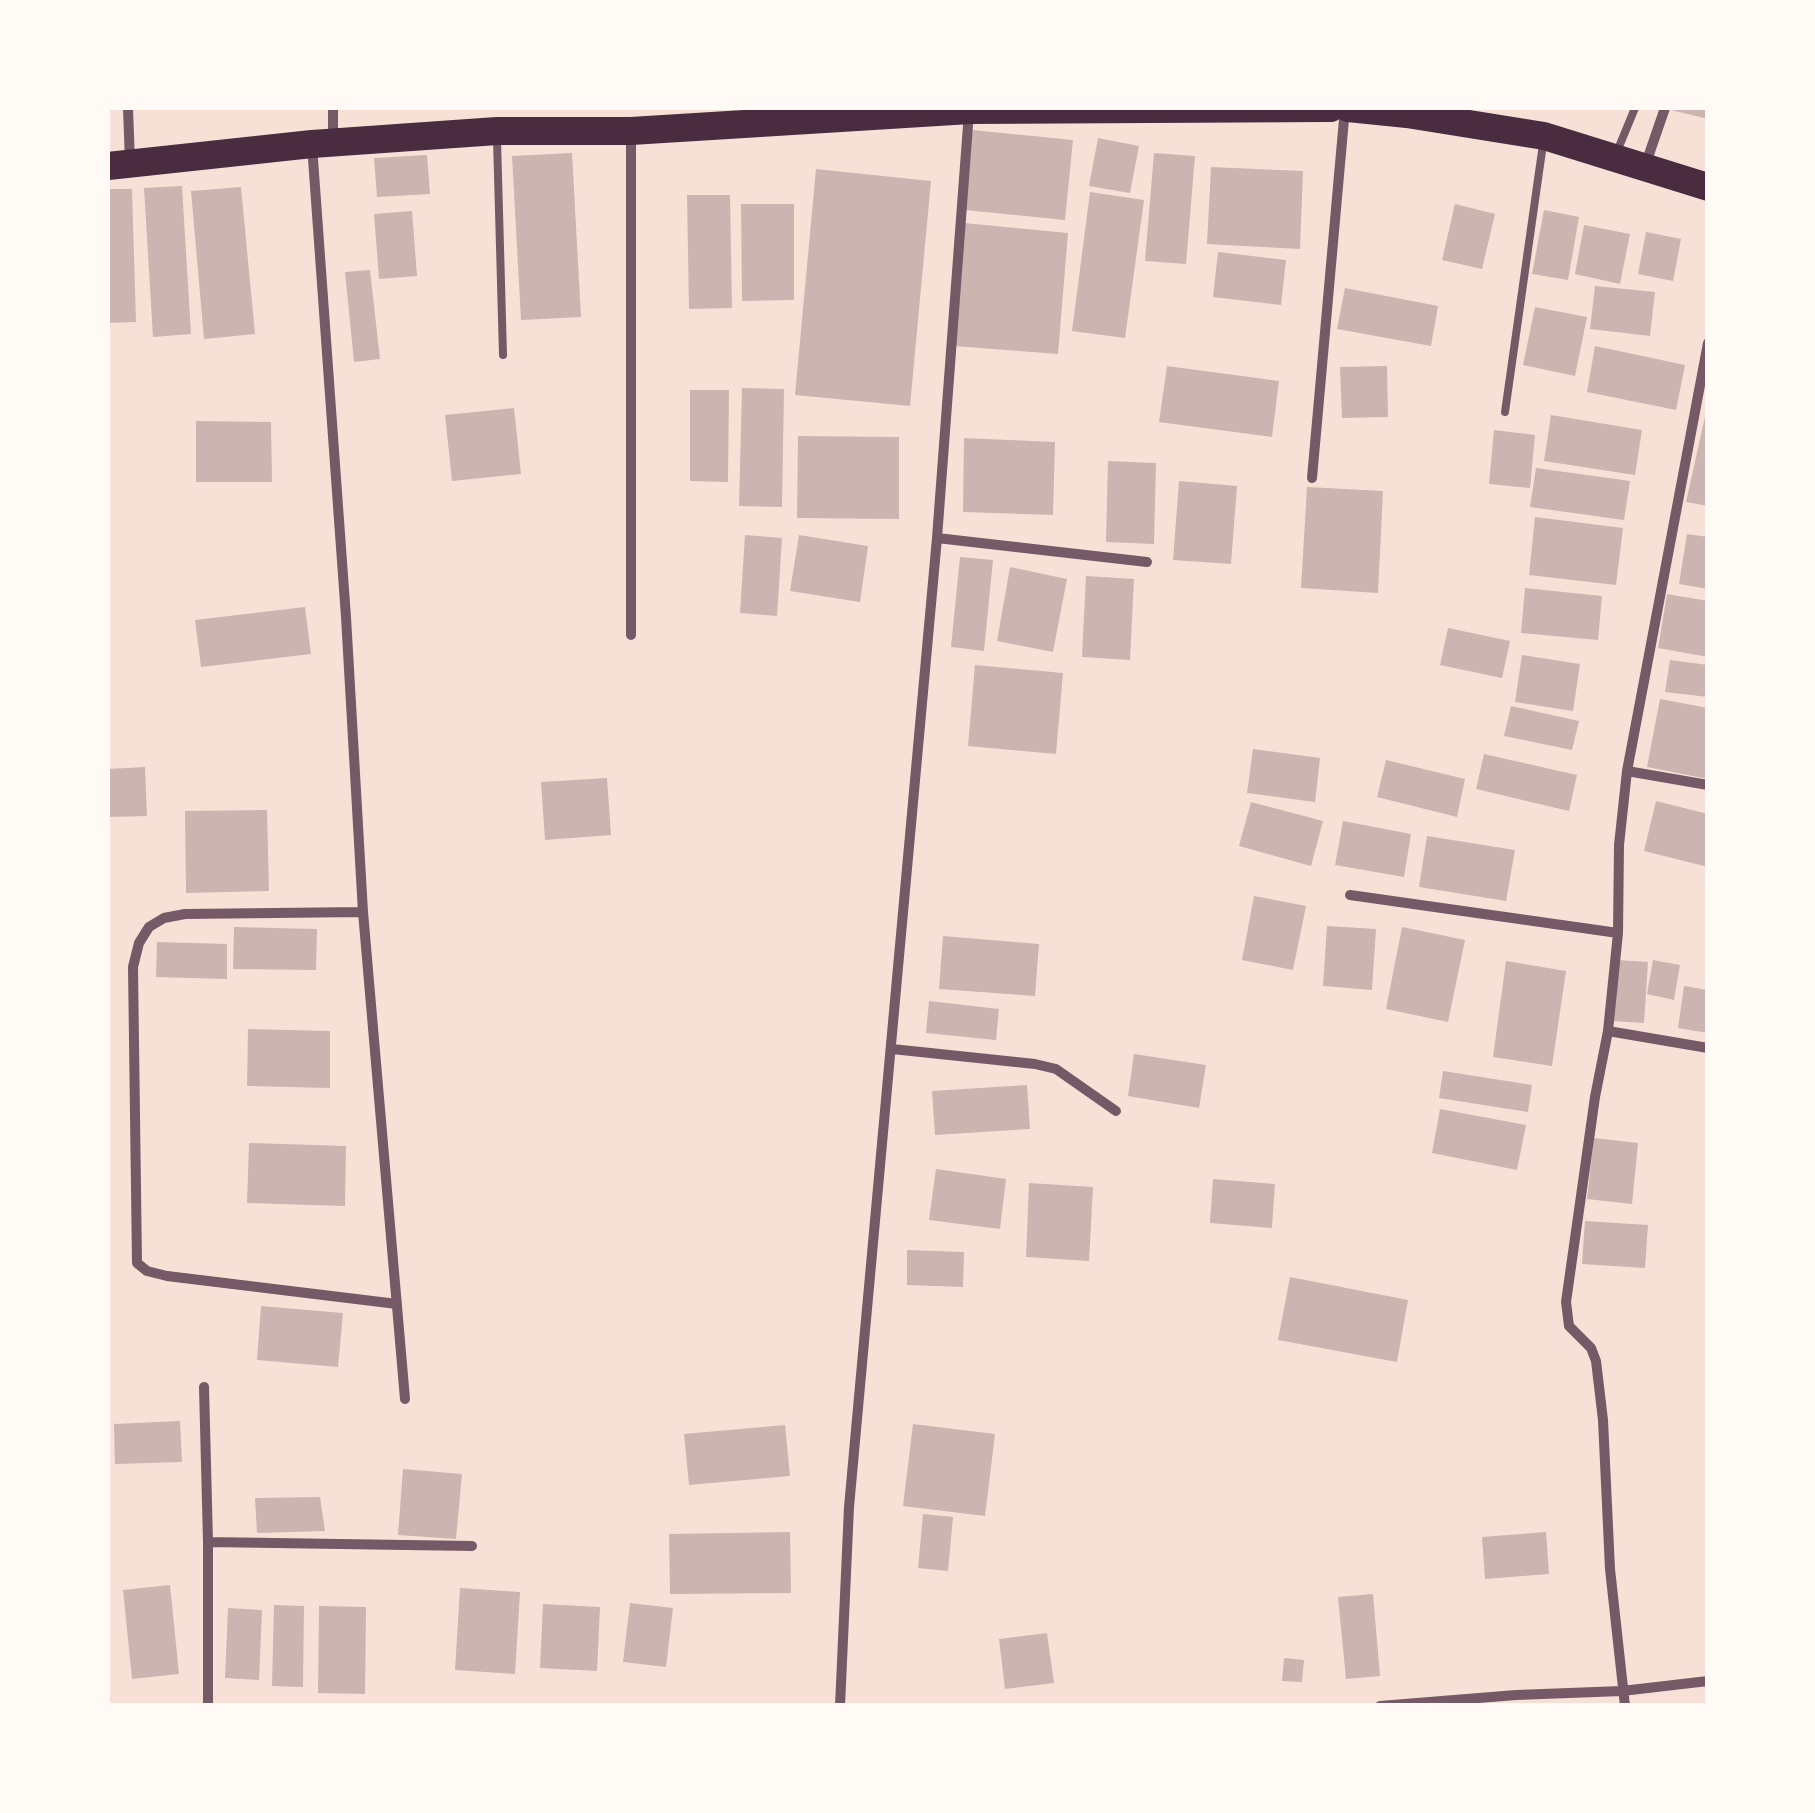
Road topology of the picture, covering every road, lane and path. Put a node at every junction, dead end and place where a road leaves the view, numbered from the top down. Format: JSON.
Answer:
{"nodes":[{"id":1,"x":128,"y":108,"type":"edge"},
{"id":2,"x":333,"y":108,"type":"edge"},
{"id":3,"x":1331,"y":108,"type":"edge"},
{"id":4,"x":1346,"y":108,"type":"edge"},
{"id":5,"x":1635,"y":108,"type":"edge"},
{"id":6,"x":1666,"y":108,"type":"edge"},
{"id":7,"x":1137,"y":109,"type":"edge"},
{"id":8,"x":970,"y":110,"type":"junction"},
{"id":9,"x":1408,"y":110,"type":"edge"},
{"id":10,"x":1478,"y":116,"type":"edge"},
{"id":11,"x":631,"y":131,"type":"junction"},
{"id":12,"x":497,"y":132,"type":"junction"},
{"id":13,"x":1544,"y":136,"type":"junction"},
{"id":14,"x":323,"y":144,"type":"junction"},
{"id":15,"x":1615,"y":156,"type":"junction"},
{"id":16,"x":119,"y":165,"type":"edge"},
{"id":17,"x":1646,"y":166,"type":"junction"},
{"id":18,"x":1708,"y":186,"type":"edge"},
{"id":19,"x":1708,"y":343,"type":"edge"},
{"id":20,"x":504,"y":354,"type":"dead end"},
{"id":21,"x":1505,"y":412,"type":"dead end"},
{"id":22,"x":1312,"y":478,"type":"dead end"},
{"id":23,"x":937,"y":538,"type":"junction"},
{"id":24,"x":1147,"y":562,"type":"dead end"},
{"id":25,"x":631,"y":635,"type":"dead end"},
{"id":26,"x":1627,"y":770,"type":"junction"},
{"id":27,"x":1708,"y":785,"type":"edge"},
{"id":28,"x":1350,"y":895,"type":"dead end"},
{"id":29,"x":363,"y":912,"type":"junction"},
{"id":30,"x":1618,"y":932,"type":"junction"},
{"id":31,"x":1608,"y":1030,"type":"junction"},
{"id":32,"x":892,"y":1048,"type":"junction"},
{"id":33,"x":1708,"y":1048,"type":"edge"},
{"id":34,"x":1116,"y":1111,"type":"dead end"},
{"id":35,"x":397,"y":1304,"type":"junction"},
{"id":36,"x":204,"y":1386,"type":"dead end"},
{"id":37,"x":405,"y":1399,"type":"dead end"},
{"id":38,"x":208,"y":1542,"type":"junction"},
{"id":39,"x":472,"y":1546,"type":"dead end"},
{"id":40,"x":1708,"y":1680,"type":"edge"},
{"id":41,"x":1622,"y":1691,"type":"junction"},
{"id":42,"x":1516,"y":1700,"type":"edge"},
{"id":43,"x":208,"y":1706,"type":"edge"},
{"id":44,"x":840,"y":1706,"type":"edge"},
{"id":45,"x":1380,"y":1706,"type":"edge"},
{"id":46,"x":1625,"y":1706,"type":"edge"}],
"edges":[{"from":1,"to":16,"type":"street"},
{"from":2,"to":14,"type":"street"},
{"from":3,"to":7,"type":"highway"},
{"from":4,"to":9,"type":"highway"},
{"from":4,"to":22,"type":"street"},
{"from":5,"to":15,"type":"lane"},
{"from":6,"to":17,"type":"street"},
{"from":7,"to":8,"type":"highway"},
{"from":8,"to":11,"type":"highway"},
{"from":8,"to":23,"type":"street"},
{"from":9,"to":10,"type":"highway"},
{"from":10,"to":13,"type":"highway"},
{"from":11,"to":12,"type":"highway"},
{"from":11,"to":25,"type":"street"},
{"from":12,"to":14,"type":"highway"},
{"from":12,"to":20,"type":"lane"},
{"from":13,"to":15,"type":"highway"},
{"from":13,"to":21,"type":"lane"},
{"from":14,"to":16,"type":"highway"},
{"from":14,"to":29,"type":"street"},
{"from":15,"to":17,"type":"highway"},
{"from":17,"to":18,"type":"highway"},
{"from":19,"to":26,"type":"street"},
{"from":23,"to":24,"type":"street"},
{"from":23,"to":32,"type":"street"},
{"from":26,"to":27,"type":"street"},
{"from":26,"to":30,"type":"street"},
{"from":28,"to":30,"type":"street"},
{"from":29,"to":35,"type":"street"},
{"from":29,"to":35,"type":"street"},
{"from":30,"to":31,"type":"street"},
{"from":31,"to":33,"type":"street"},
{"from":31,"to":41,"type":"street"},
{"from":32,"to":34,"type":"street"},
{"from":32,"to":44,"type":"street"},
{"from":35,"to":37,"type":"street"},
{"from":36,"to":38,"type":"street"},
{"from":38,"to":39,"type":"street"},
{"from":38,"to":43,"type":"street"},
{"from":40,"to":41,"type":"street"},
{"from":41,"to":42,"type":"street"},
{"from":41,"to":46,"type":"street"},
{"from":42,"to":45,"type":"street"}]}
